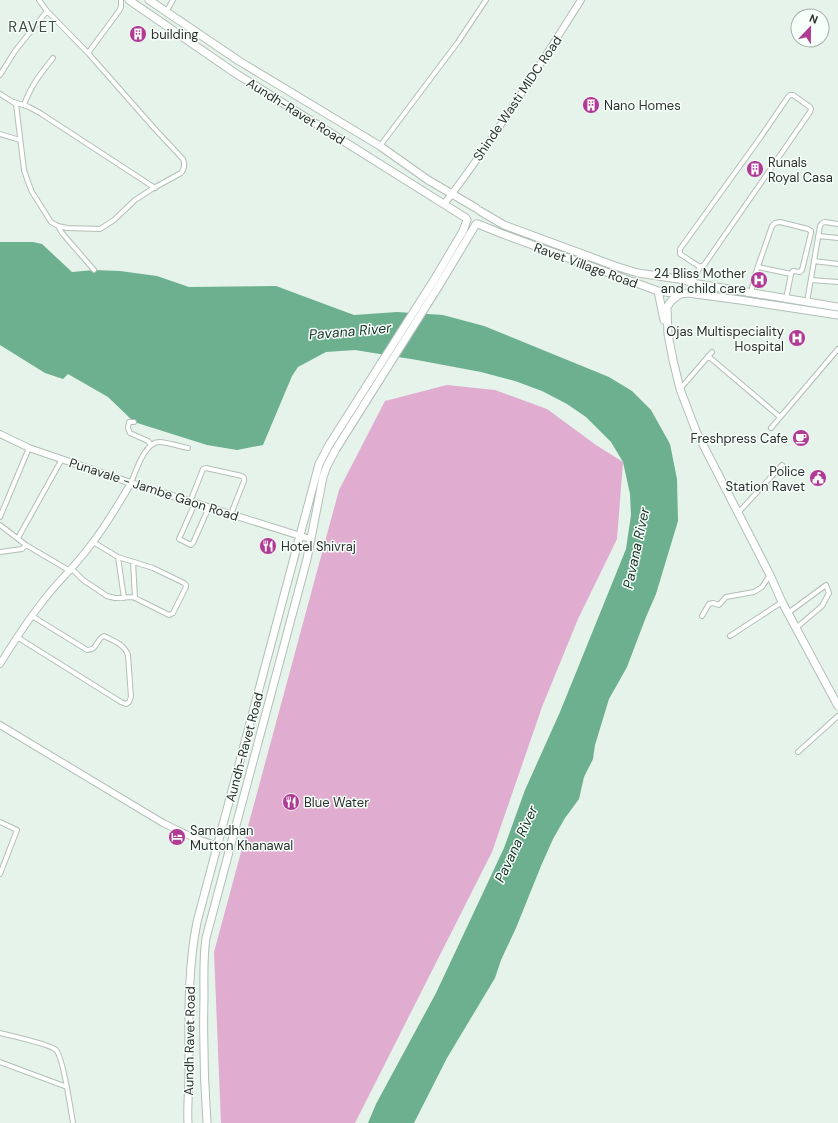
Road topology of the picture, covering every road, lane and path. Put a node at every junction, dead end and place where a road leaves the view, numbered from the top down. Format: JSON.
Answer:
{"nodes":[{"id":1,"x":39,"y":0,"type":"edge"},
{"id":2,"x":121,"y":0,"type":"edge"},
{"id":3,"x":129,"y":0,"type":"edge"},
{"id":4,"x":149,"y":0,"type":"edge"},
{"id":5,"x":173,"y":0,"type":"edge"},
{"id":6,"x":486,"y":0,"type":"edge"},
{"id":7,"x":581,"y":0,"type":"edge"},
{"id":8,"x":47,"y":11,"type":"junction"},
{"id":9,"x":166,"y":12,"type":"junction"},
{"id":10,"x":88,"y":53,"type":"junction"},
{"id":11,"x":53,"y":58,"type":"dead end"},
{"id":12,"x":1,"y":72,"type":"edge"},
{"id":13,"x":0,"y":94,"type":"edge"},
{"id":14,"x":14,"y":102,"type":"junction"},
{"id":15,"x":24,"y":105,"type":"junction"},
{"id":16,"x":0,"y":134,"type":"edge"},
{"id":17,"x":20,"y":140,"type":"junction"},
{"id":18,"x":380,"y":146,"type":"junction"},
{"id":19,"x":155,"y":188,"type":"junction"},
{"id":20,"x":452,"y":194,"type":"junction"},
{"id":21,"x":445,"y":203,"type":"junction"},
{"id":22,"x":478,"y":209,"type":"junction"},
{"id":23,"x":467,"y":219,"type":"junction"},
{"id":24,"x":477,"y":224,"type":"junction"},
{"id":25,"x":838,"y":224,"type":"edge"},
{"id":26,"x":58,"y":226,"type":"junction"},
{"id":27,"x":818,"y":236,"type":"junction"},
{"id":28,"x":838,"y":238,"type":"edge"},
{"id":29,"x":814,"y":261,"type":"junction"},
{"id":30,"x":838,"y":264,"type":"edge"},
{"id":31,"x":700,"y":267,"type":"junction"},
{"id":32,"x":758,"y":267,"type":"junction"},
{"id":33,"x":94,"y":270,"type":"dead end"},
{"id":34,"x":791,"y":274,"type":"junction"},
{"id":35,"x":654,"y":276,"type":"junction"},
{"id":36,"x":811,"y":280,"type":"junction"},
{"id":37,"x":437,"y":282,"type":"junction"},
{"id":38,"x":838,"y":282,"type":"edge"},
{"id":39,"x":690,"y":283,"type":"junction"},
{"id":40,"x":656,"y":291,"type":"junction"},
{"id":41,"x":751,"y":292,"type":"junction"},
{"id":42,"x":684,"y":294,"type":"junction"},
{"id":43,"x":786,"y":299,"type":"junction"},
{"id":44,"x":807,"y":302,"type":"junction"},
{"id":45,"x":838,"y":307,"type":"edge"},
{"id":46,"x":838,"y":315,"type":"edge"},
{"id":47,"x":668,"y":334,"type":"junction"},
{"id":48,"x":838,"y":349,"type":"edge"},
{"id":49,"x":712,"y":352,"type":"dead end"},
{"id":50,"x":708,"y":356,"type":"junction"},
{"id":51,"x":680,"y":389,"type":"junction"},
{"id":52,"x":780,"y":418,"type":"junction"},
{"id":53,"x":134,"y":422,"type":"dead end"},
{"id":54,"x":771,"y":428,"type":"dead end"},
{"id":55,"x":0,"y":434,"type":"edge"},
{"id":56,"x":151,"y":445,"type":"junction"},
{"id":57,"x":29,"y":448,"type":"junction"},
{"id":58,"x":188,"y":448,"type":"dead end"},
{"id":59,"x":62,"y":459,"type":"junction"},
{"id":60,"x":782,"y":465,"type":"dead end"},
{"id":61,"x":320,"y":477,"type":"junction"},
{"id":62,"x":131,"y":483,"type":"junction"},
{"id":63,"x":192,"y":502,"type":"junction"},
{"id":64,"x":208,"y":507,"type":"junction"},
{"id":65,"x":738,"y":513,"type":"junction"},
{"id":66,"x":231,"y":514,"type":"junction"},
{"id":67,"x":0,"y":517,"type":"edge"},
{"id":68,"x":0,"y":525,"type":"edge"},
{"id":69,"x":300,"y":536,"type":"junction"},
{"id":70,"x":18,"y":538,"type":"junction"},
{"id":71,"x":310,"y":539,"type":"junction"},
{"id":72,"x":93,"y":542,"type":"junction"},
{"id":73,"x":26,"y":545,"type":"junction"},
{"id":74,"x":0,"y":552,"type":"edge"},
{"id":75,"x":118,"y":557,"type":"junction"},
{"id":76,"x":133,"y":562,"type":"junction"},
{"id":77,"x":71,"y":570,"type":"junction"},
{"id":78,"x":770,"y":574,"type":"junction"},
{"id":79,"x":124,"y":598,"type":"junction"},
{"id":80,"x":135,"y":598,"type":"junction"},
{"id":81,"x":782,"y":602,"type":"junction"},
{"id":82,"x":788,"y":613,"type":"junction"},
{"id":83,"x":32,"y":616,"type":"junction"},
{"id":84,"x":702,"y":616,"type":"dead end"},
{"id":85,"x":796,"y":628,"type":"junction"},
{"id":86,"x":730,"y":636,"type":"dead end"},
{"id":87,"x":17,"y":637,"type":"junction"},
{"id":88,"x":0,"y":664,"type":"edge"},
{"id":89,"x":838,"y":706,"type":"edge"},
{"id":90,"x":838,"y":716,"type":"edge"},
{"id":91,"x":0,"y":725,"type":"edge"},
{"id":92,"x":798,"y":752,"type":"dead end"},
{"id":93,"x":0,"y":822,"type":"edge"},
{"id":94,"x":218,"y":846,"type":"junction"},
{"id":95,"x":0,"y":874,"type":"edge"},
{"id":96,"x":192,"y":960,"type":"joint"},
{"id":97,"x":204,"y":961,"type":"joint"},
{"id":98,"x":0,"y":1032,"type":"edge"},
{"id":99,"x":0,"y":1062,"type":"edge"},
{"id":100,"x":67,"y":1088,"type":"junction"},
{"id":101,"x":186,"y":1121,"type":"edge"},
{"id":102,"x":73,"y":1123,"type":"edge"},
{"id":103,"x":207,"y":1123,"type":"edge"}],
"edges":[{"from":1,"to":8,"type":"street"},
{"from":2,"to":10,"type":"street"},
{"from":3,"to":21,"type":"main road","name":"Aundh-Ravet Road"},
{"from":4,"to":9,"type":"main road","name":"Aundh-Ravet Road"},
{"from":5,"to":9,"type":"street"},
{"from":6,"to":18,"type":"street"},
{"from":7,"to":20,"type":"street","name":"Shinde Wasti MIDC Road"},
{"from":8,"to":10,"type":"street"},
{"from":8,"to":12,"type":"street"},
{"from":9,"to":18,"type":"main road","name":"Aundh-Ravet Road"},
{"from":10,"to":19,"type":"street"},
{"from":11,"to":15,"type":"street"},
{"from":13,"to":14,"type":"street"},
{"from":14,"to":15,"type":"street"},
{"from":14,"to":17,"type":"street"},
{"from":15,"to":19,"type":"street"},
{"from":16,"to":17,"type":"street"},
{"from":17,"to":26,"type":"street"},
{"from":18,"to":20,"type":"main road","name":"Aundh-Ravet Road"},
{"from":19,"to":26,"type":"street"},
{"from":20,"to":21,"type":"street","name":"Shinde Wasti MIDC Road"},
{"from":20,"to":22,"type":"main road","name":"Aundh-Ravet Road"},
{"from":21,"to":23,"type":"main road","name":"Aundh-Ravet Road"},
{"from":22,"to":23,"type":"main road"},
{"from":22,"to":24,"type":"main road"},
{"from":22,"to":35,"type":"main road","name":"Ravet Village Road"},
{"from":23,"to":24,"type":"main road"},
{"from":23,"to":37,"type":"main road"},
{"from":24,"to":37,"type":"main road"},
{"from":24,"to":40,"type":"main road","name":"Ravet Village Road"},
{"from":25,"to":27,"type":"street"},
{"from":26,"to":33,"type":"street"},
{"from":27,"to":28,"type":"street"},
{"from":27,"to":29,"type":"street"},
{"from":29,"to":30,"type":"street"},
{"from":29,"to":36,"type":"street"},
{"from":31,"to":31,"type":"street"},
{"from":31,"to":39,"type":"street"},
{"from":32,"to":34,"type":"street"},
{"from":32,"to":34,"type":"street"},
{"from":32,"to":41,"type":"street"},
{"from":34,"to":43,"type":"street"},
{"from":35,"to":39,"type":"main road","name":"Ravet Village Road"},
{"from":35,"to":40,"type":"main road"},
{"from":36,"to":38,"type":"street"},
{"from":36,"to":44,"type":"street"},
{"from":37,"to":61,"type":"main road"},
{"from":39,"to":41,"type":"main road","name":"Ravet Village Road"},
{"from":39,"to":42,"type":"main road"},
{"from":40,"to":42,"type":"main road","name":"Ravet Village Road"},
{"from":40,"to":47,"type":"main road"},
{"from":41,"to":43,"type":"main road","name":"Ravet Village Road"},
{"from":42,"to":46,"type":"main road","name":"Ravet Village Road"},
{"from":42,"to":47,"type":"main road"},
{"from":43,"to":44,"type":"main road","name":"Ravet Village Road"},
{"from":44,"to":45,"type":"main road","name":"Ravet Village Road"},
{"from":47,"to":51,"type":"main road"},
{"from":48,"to":52,"type":"street"},
{"from":49,"to":50,"type":"street"},
{"from":50,"to":51,"type":"street"},
{"from":50,"to":52,"type":"street"},
{"from":51,"to":65,"type":"main road"},
{"from":52,"to":54,"type":"street"},
{"from":53,"to":56,"type":"street"},
{"from":55,"to":57,"type":"street","name":"Punavale - Jambe Gaon Road"},
{"from":56,"to":58,"type":"street"},
{"from":56,"to":62,"type":"street"},
{"from":57,"to":59,"type":"street","name":"Punavale - Jambe Gaon Road"},
{"from":57,"to":67,"type":"street"},
{"from":59,"to":62,"type":"street","name":"Punavale - Jambe Gaon Road"},
{"from":59,"to":70,"type":"street"},
{"from":60,"to":65,"type":"street"},
{"from":61,"to":69,"type":"main road","name":"Aundh-Ravet Road"},
{"from":61,"to":71,"type":"main road","name":"Aundh-Ravet Road"},
{"from":62,"to":63,"type":"street","name":"Punavale - Jambe Gaon Road"},
{"from":62,"to":72,"type":"street"},
{"from":63,"to":64,"type":"street","name":"Punavale - Jambe Gaon Road"},
{"from":63,"to":64,"type":"street"},
{"from":63,"to":66,"type":"street"},
{"from":64,"to":66,"type":"street","name":"Punavale - Jambe Gaon Road"},
{"from":65,"to":78,"type":"main road"},
{"from":66,"to":69,"type":"street","name":"Punavale - Jambe Gaon Road"},
{"from":68,"to":70,"type":"street"},
{"from":69,"to":71,"type":"street","name":"Punavale - Jambe Gaon Road"},
{"from":69,"to":94,"type":"main road","name":"Aundh-Ravet Road"},
{"from":70,"to":73,"type":"street"},
{"from":71,"to":97,"type":"main road","name":"Aundh-Ravet Road"},
{"from":72,"to":75,"type":"street"},
{"from":72,"to":77,"type":"street"},
{"from":73,"to":74,"type":"street"},
{"from":73,"to":77,"type":"street"},
{"from":75,"to":76,"type":"street"},
{"from":75,"to":79,"type":"street"},
{"from":76,"to":80,"type":"street"},
{"from":76,"to":80,"type":"street"},
{"from":77,"to":79,"type":"street"},
{"from":77,"to":83,"type":"street"},
{"from":78,"to":81,"type":"main road"},
{"from":78,"to":84,"type":"street"},
{"from":79,"to":80,"type":"street"},
{"from":81,"to":82,"type":"main road"},
{"from":81,"to":86,"type":"street"},
{"from":82,"to":85,"type":"main road"},
{"from":82,"to":85,"type":"street"},
{"from":83,"to":87,"type":"street"},
{"from":83,"to":87,"type":"street"},
{"from":85,"to":89,"type":"main road"},
{"from":87,"to":88,"type":"street"},
{"from":90,"to":92,"type":"street"},
{"from":91,"to":94,"type":"street"},
{"from":93,"to":95,"type":"street"},
{"from":94,"to":96,"type":"main road","name":"Aundh-Ravet Road"},
{"from":96,"to":101,"type":"main road","name":"Aundh Ravet Road"},
{"from":97,"to":103,"type":"main road","name":"Aundh Ravet Road"},
{"from":98,"to":100,"type":"street"},
{"from":99,"to":100,"type":"street"},
{"from":100,"to":102,"type":"street"}]}
